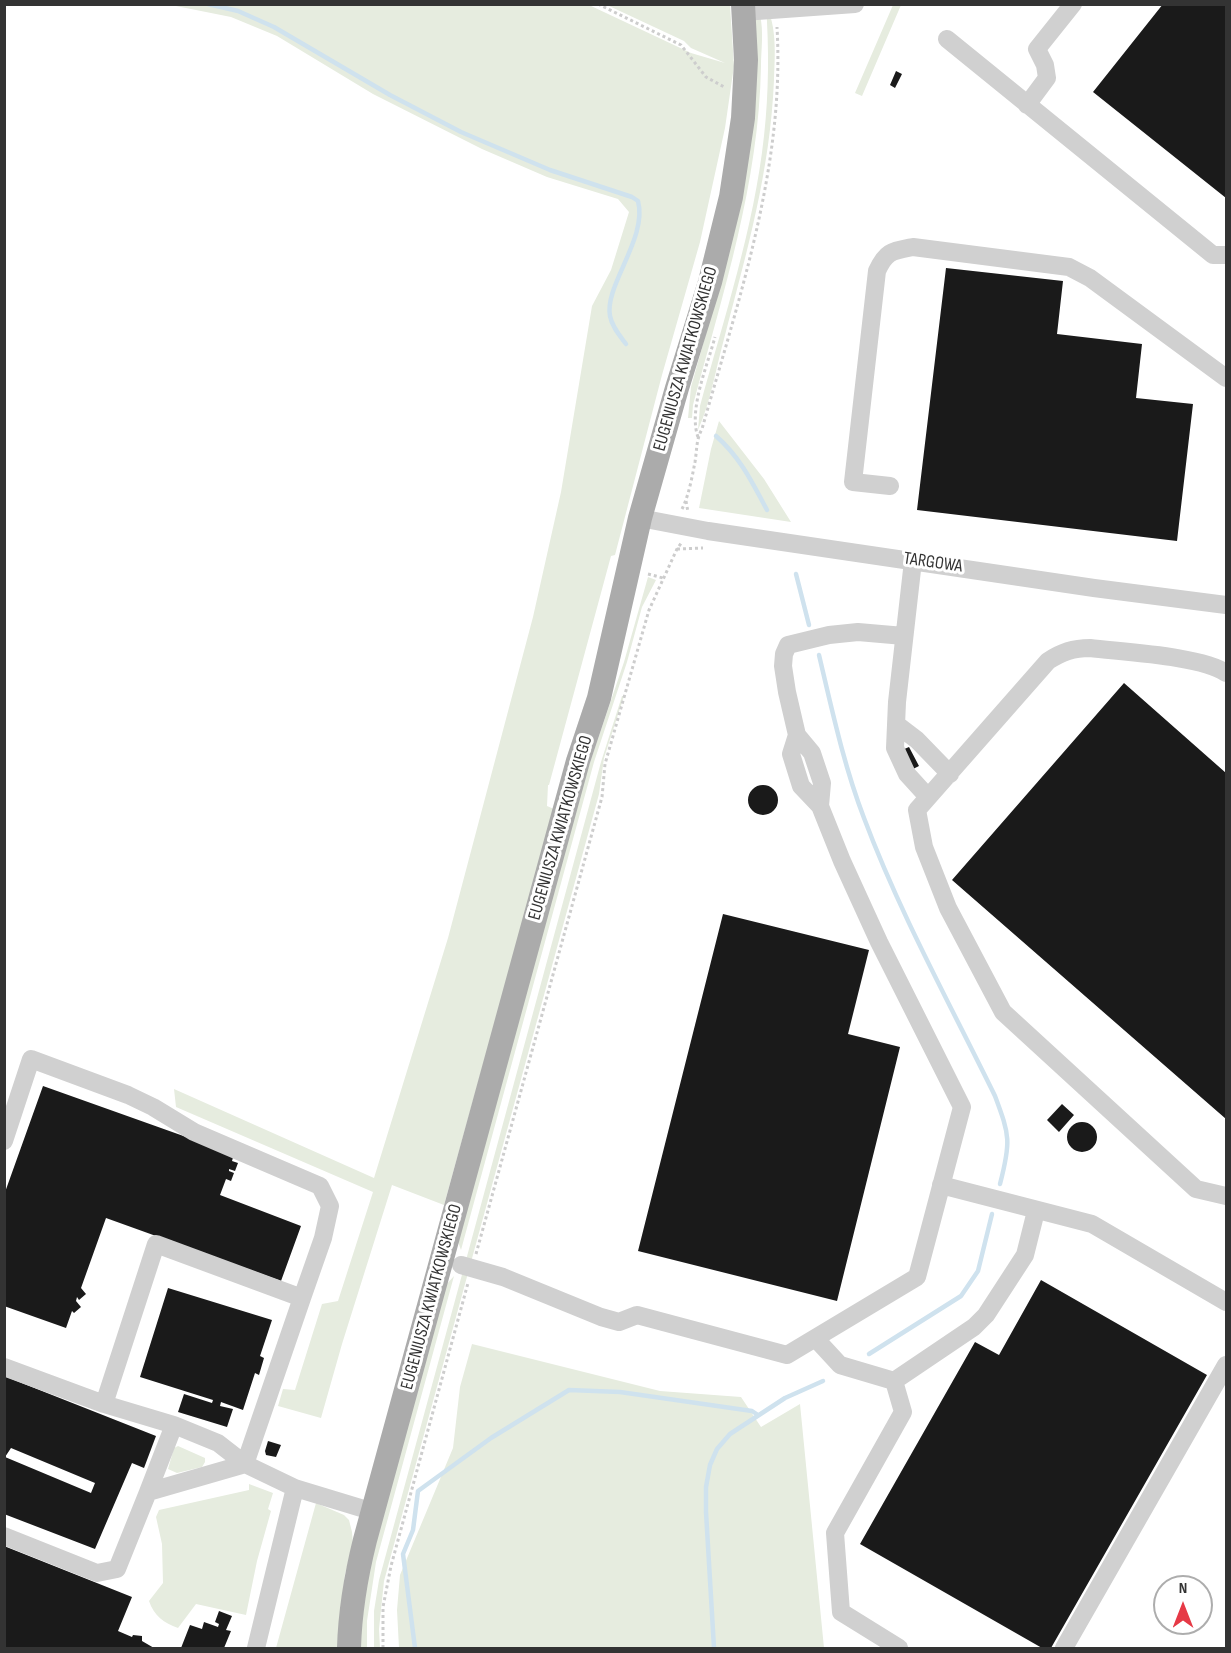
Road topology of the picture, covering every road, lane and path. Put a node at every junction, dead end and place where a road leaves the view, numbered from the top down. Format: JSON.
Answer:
{"nodes":[{"id":1,"x":598,"y":4,"type":"edge"},
{"id":2,"x":1073,"y":4,"type":"edge"},
{"id":3,"x":847,"y":5,"type":"edge"},
{"id":4,"x":743,"y":8,"type":"edge"},
{"id":5,"x":775,"y":11,"type":"junction"},
{"id":6,"x":947,"y":39,"type":"dead end"},
{"id":7,"x":745,"y":90,"type":"junction"},
{"id":8,"x":1027,"y":105,"type":"junction"},
{"id":9,"x":1227,"y":255,"type":"edge"},
{"id":10,"x":1227,"y":378,"type":"edge"},
{"id":11,"x":890,"y":486,"type":"dead end"},
{"id":12,"x":686,"y":501,"type":"dead end"},
{"id":13,"x":640,"y":518,"type":"junction"},
{"id":14,"x":706,"y":548,"type":"dead end"},
{"id":15,"x":913,"y":561,"type":"junction"},
{"id":16,"x":1227,"y":605,"type":"edge"},
{"id":17,"x":904,"y":636,"type":"junction"},
{"id":18,"x":1227,"y":673,"type":"edge"},
{"id":19,"x":896,"y":724,"type":"junction"},
{"id":20,"x":950,"y":774,"type":"junction"},
{"id":21,"x":927,"y":796,"type":"junction"},
{"id":22,"x":4,"y":1141,"type":"edge"},
{"id":23,"x":941,"y":1185,"type":"junction"},
{"id":24,"x":1227,"y":1196,"type":"edge"},
{"id":25,"x":1036,"y":1211,"type":"junction"},
{"id":26,"x":467,"y":1267,"type":"junction"},
{"id":27,"x":302,"y":1298,"type":"junction"},
{"id":28,"x":1227,"y":1302,"type":"edge"},
{"id":29,"x":816,"y":1339,"type":"junction"},
{"id":30,"x":1227,"y":1365,"type":"edge"},
{"id":31,"x":4,"y":1367,"type":"edge"},
{"id":32,"x":894,"y":1381,"type":"junction"},
{"id":33,"x":104,"y":1404,"type":"junction"},
{"id":34,"x":174,"y":1425,"type":"junction"},
{"id":35,"x":245,"y":1464,"type":"junction"},
{"id":36,"x":295,"y":1488,"type":"junction"},
{"id":37,"x":148,"y":1492,"type":"junction"},
{"id":38,"x":374,"y":1512,"type":"junction"},
{"id":39,"x":4,"y":1536,"type":"edge"},
{"id":40,"x":256,"y":1648,"type":"edge"},
{"id":41,"x":350,"y":1648,"type":"edge"},
{"id":42,"x":383,"y":1648,"type":"edge"},
{"id":43,"x":899,"y":1648,"type":"edge"},
{"id":44,"x":1064,"y":1648,"type":"edge"}],
"edges":[{"from":1,"to":7,"type":"path"},
{"from":2,"to":8,"type":"street"},
{"from":3,"to":5,"type":"street"},
{"from":4,"to":5,"type":"street"},
{"from":4,"to":7,"type":"main road","name":"EUGENIUSZA KWIATKOWSKIEGO"},
{"from":5,"to":12,"type":"path"},
{"from":6,"to":8,"type":"street"},
{"from":7,"to":13,"type":"main road","name":"EUGENIUSZA KWIATKOWSKIEGO"},
{"from":8,"to":9,"type":"street"},
{"from":10,"to":11,"type":"street"},
{"from":13,"to":15,"type":"street","name":"TARGOWA"},
{"from":13,"to":38,"type":"main road","name":"EUGENIUSZA KWIATKOWSKIEGO"},
{"from":14,"to":26,"type":"path"},
{"from":15,"to":16,"type":"street","name":"TARGOWA"},
{"from":15,"to":17,"type":"street"},
{"from":17,"to":19,"type":"street"},
{"from":17,"to":23,"type":"street"},
{"from":18,"to":20,"type":"street"},
{"from":19,"to":20,"type":"street"},
{"from":19,"to":21,"type":"street"},
{"from":20,"to":21,"type":"street"},
{"from":21,"to":24,"type":"street"},
{"from":22,"to":27,"type":"street"},
{"from":23,"to":25,"type":"street"},
{"from":23,"to":29,"type":"street"},
{"from":25,"to":28,"type":"street"},
{"from":25,"to":32,"type":"street"},
{"from":26,"to":29,"type":"street"},
{"from":26,"to":42,"type":"path"},
{"from":27,"to":33,"type":"street"},
{"from":27,"to":35,"type":"street"},
{"from":29,"to":32,"type":"street"},
{"from":30,"to":44,"type":"street"},
{"from":31,"to":33,"type":"street"},
{"from":32,"to":43,"type":"street"},
{"from":33,"to":34,"type":"street"},
{"from":34,"to":35,"type":"street"},
{"from":34,"to":37,"type":"street"},
{"from":35,"to":36,"type":"street"},
{"from":35,"to":37,"type":"street"},
{"from":36,"to":38,"type":"street"},
{"from":36,"to":40,"type":"street"},
{"from":37,"to":39,"type":"street"},
{"from":38,"to":41,"type":"main road","name":"EUGENIUSZA KWIATKOWSKIEGO"}]}
